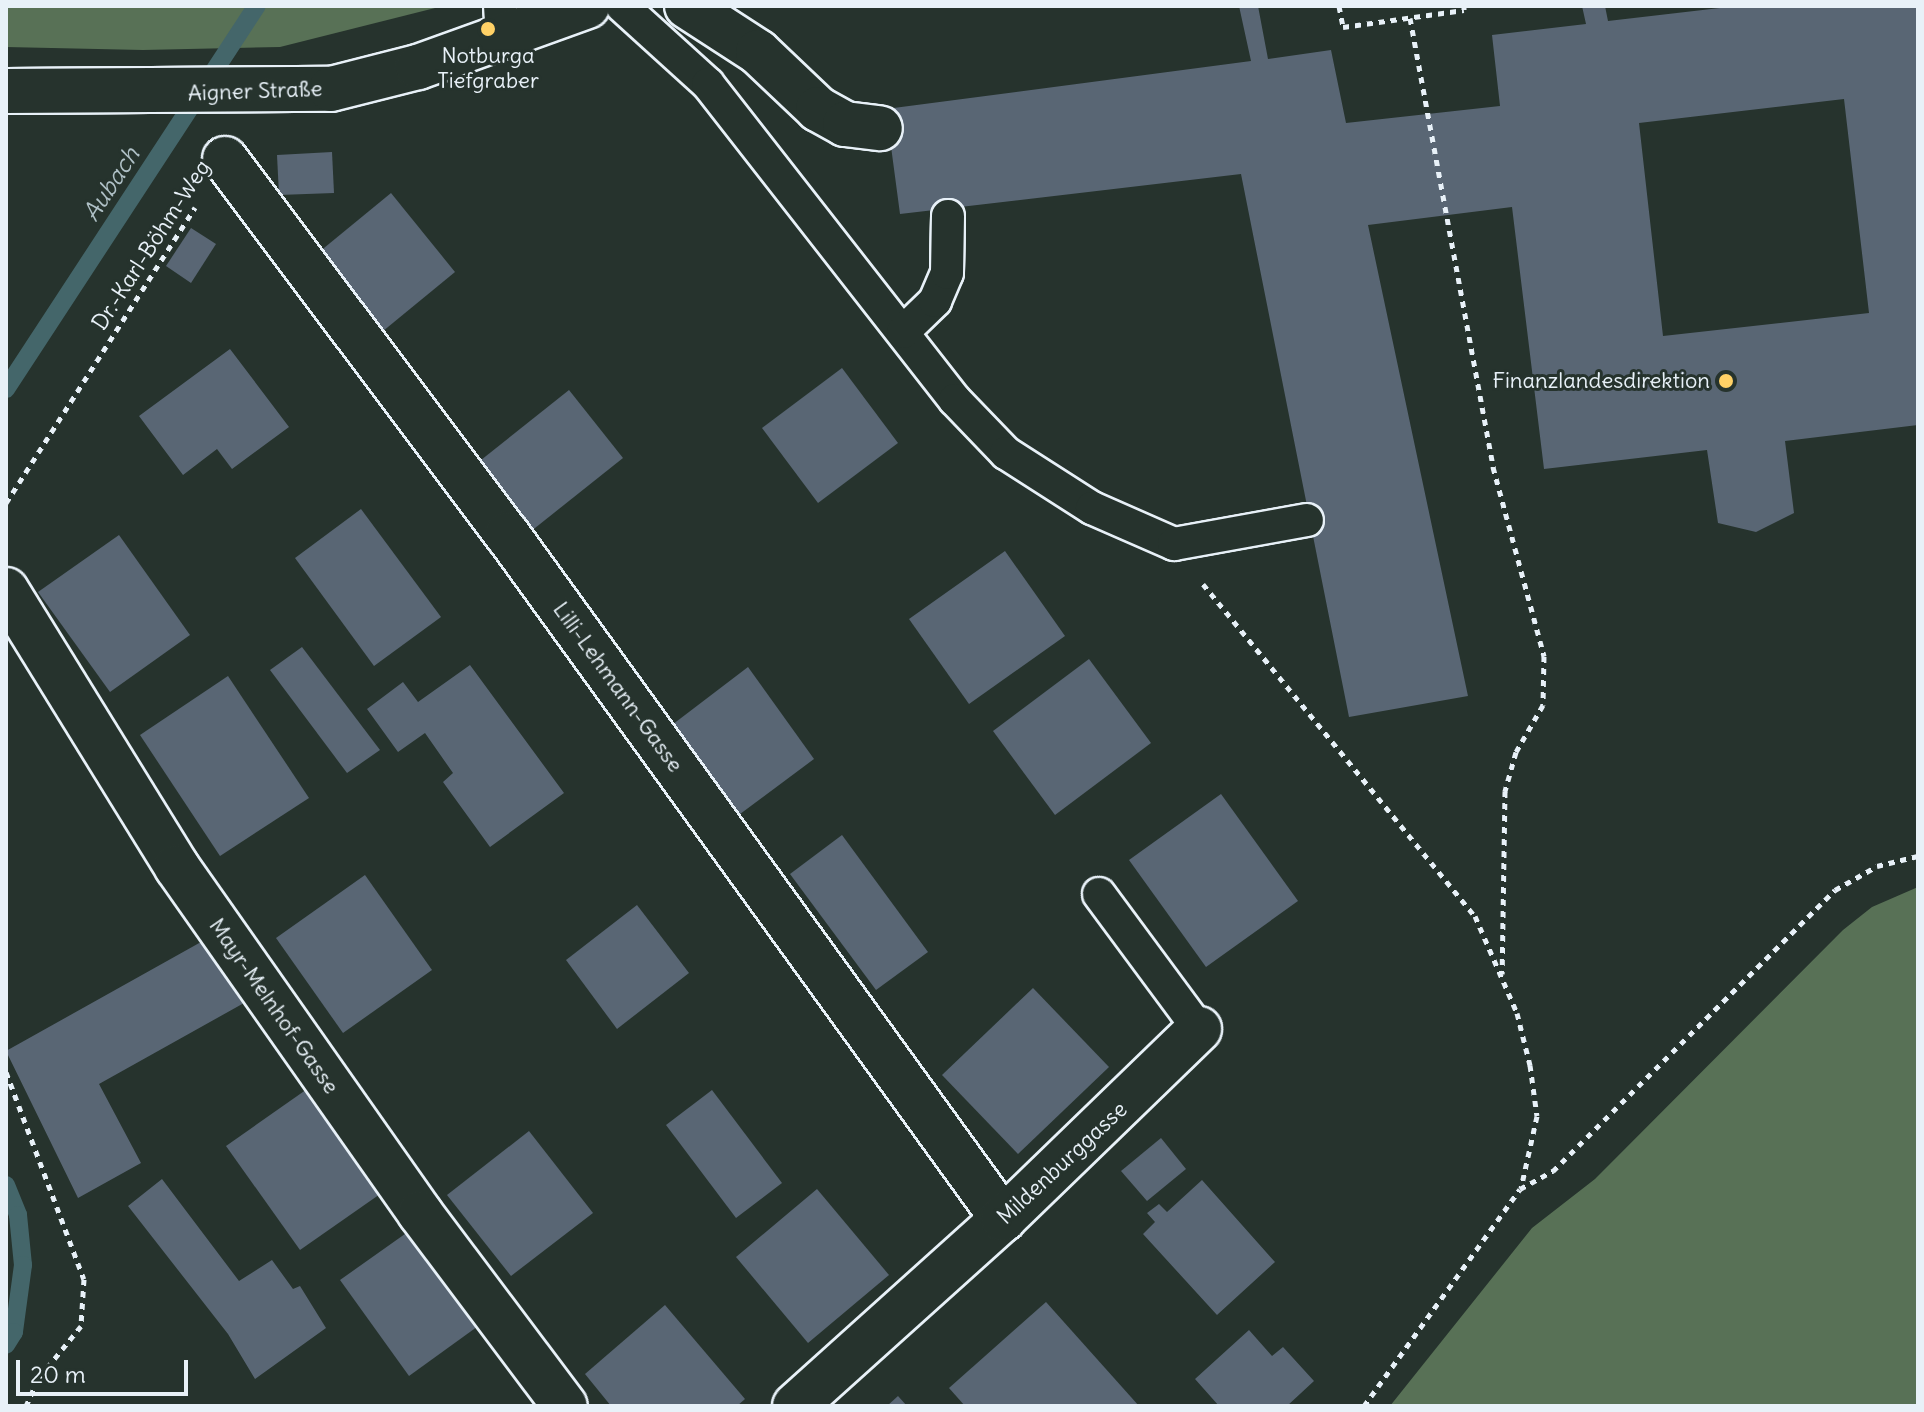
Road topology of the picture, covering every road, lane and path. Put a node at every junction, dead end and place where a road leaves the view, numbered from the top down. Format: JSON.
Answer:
{"nodes":[{"id":1,"x":587,"y":6,"type":"edge"},
{"id":2,"x":622,"y":6,"type":"edge"},
{"id":3,"x":687,"y":6,"type":"edge"},
{"id":4,"x":1339,"y":6,"type":"edge"},
{"id":5,"x":1464,"y":6,"type":"edge"},
{"id":6,"x":1410,"y":18,"type":"junction"},
{"id":7,"x":501,"y":20,"type":"edge"},
{"id":8,"x":6,"y":91,"type":"edge"},
{"id":9,"x":880,"y":128,"type":"dead end"},
{"id":10,"x":225,"y":159,"type":"joint"},
{"id":11,"x":948,"y":216,"type":"dead end"},
{"id":12,"x":903,"y":332,"type":"junction"},
{"id":13,"x":6,"y":503,"type":"edge"},
{"id":14,"x":1307,"y":520,"type":"dead end"},
{"id":15,"x":1174,"y":544,"type":"junction"},
{"id":16,"x":6,"y":590,"type":"edge"},
{"id":17,"x":1918,"y":856,"type":"edge"},
{"id":18,"x":1099,"y":894,"type":"dead end"},
{"id":19,"x":1502,"y":974,"type":"junction"},
{"id":20,"x":1199,"y":1029,"type":"joint"},
{"id":21,"x":6,"y":1072,"type":"edge"},
{"id":22,"x":1520,"y":1189,"type":"junction"},
{"id":23,"x":1003,"y":1219,"type":"junction"},
{"id":24,"x":26,"y":1406,"type":"edge"},
{"id":25,"x":565,"y":1406,"type":"edge"},
{"id":26,"x":795,"y":1406,"type":"edge"},
{"id":27,"x":1364,"y":1406,"type":"edge"}],
"edges":[{"from":1,"to":7,"type":"street","name":"Aigner Straße"},
{"from":2,"to":12,"type":"lane"},
{"from":3,"to":9,"type":"street"},
{"from":4,"to":6,"type":"path"},
{"from":5,"to":6,"type":"path"},
{"from":6,"to":19,"type":"path"},
{"from":7,"to":8,"type":"street","name":"Aigner Straße"},
{"from":10,"to":13,"type":"path","name":"Dr.-Karl-Böhm-Weg"},
{"from":10,"to":23,"type":"street","name":"Lilli-Lehmann-Gasse"},
{"from":11,"to":12,"type":"lane"},
{"from":12,"to":15,"type":"lane"},
{"from":14,"to":15,"type":"lane"},
{"from":15,"to":19,"type":"path"},
{"from":16,"to":25,"type":"street","name":"Mayr-Melnhof-Gasse"},
{"from":17,"to":22,"type":"path"},
{"from":18,"to":20,"type":"lane","name":"Mildenburggasse"},
{"from":19,"to":22,"type":"path"},
{"from":20,"to":23,"type":"street","name":"Mildenburggasse"},
{"from":21,"to":24,"type":"path"},
{"from":22,"to":27,"type":"path"},
{"from":23,"to":26,"type":"street","name":"Mildenburggasse"}]}
